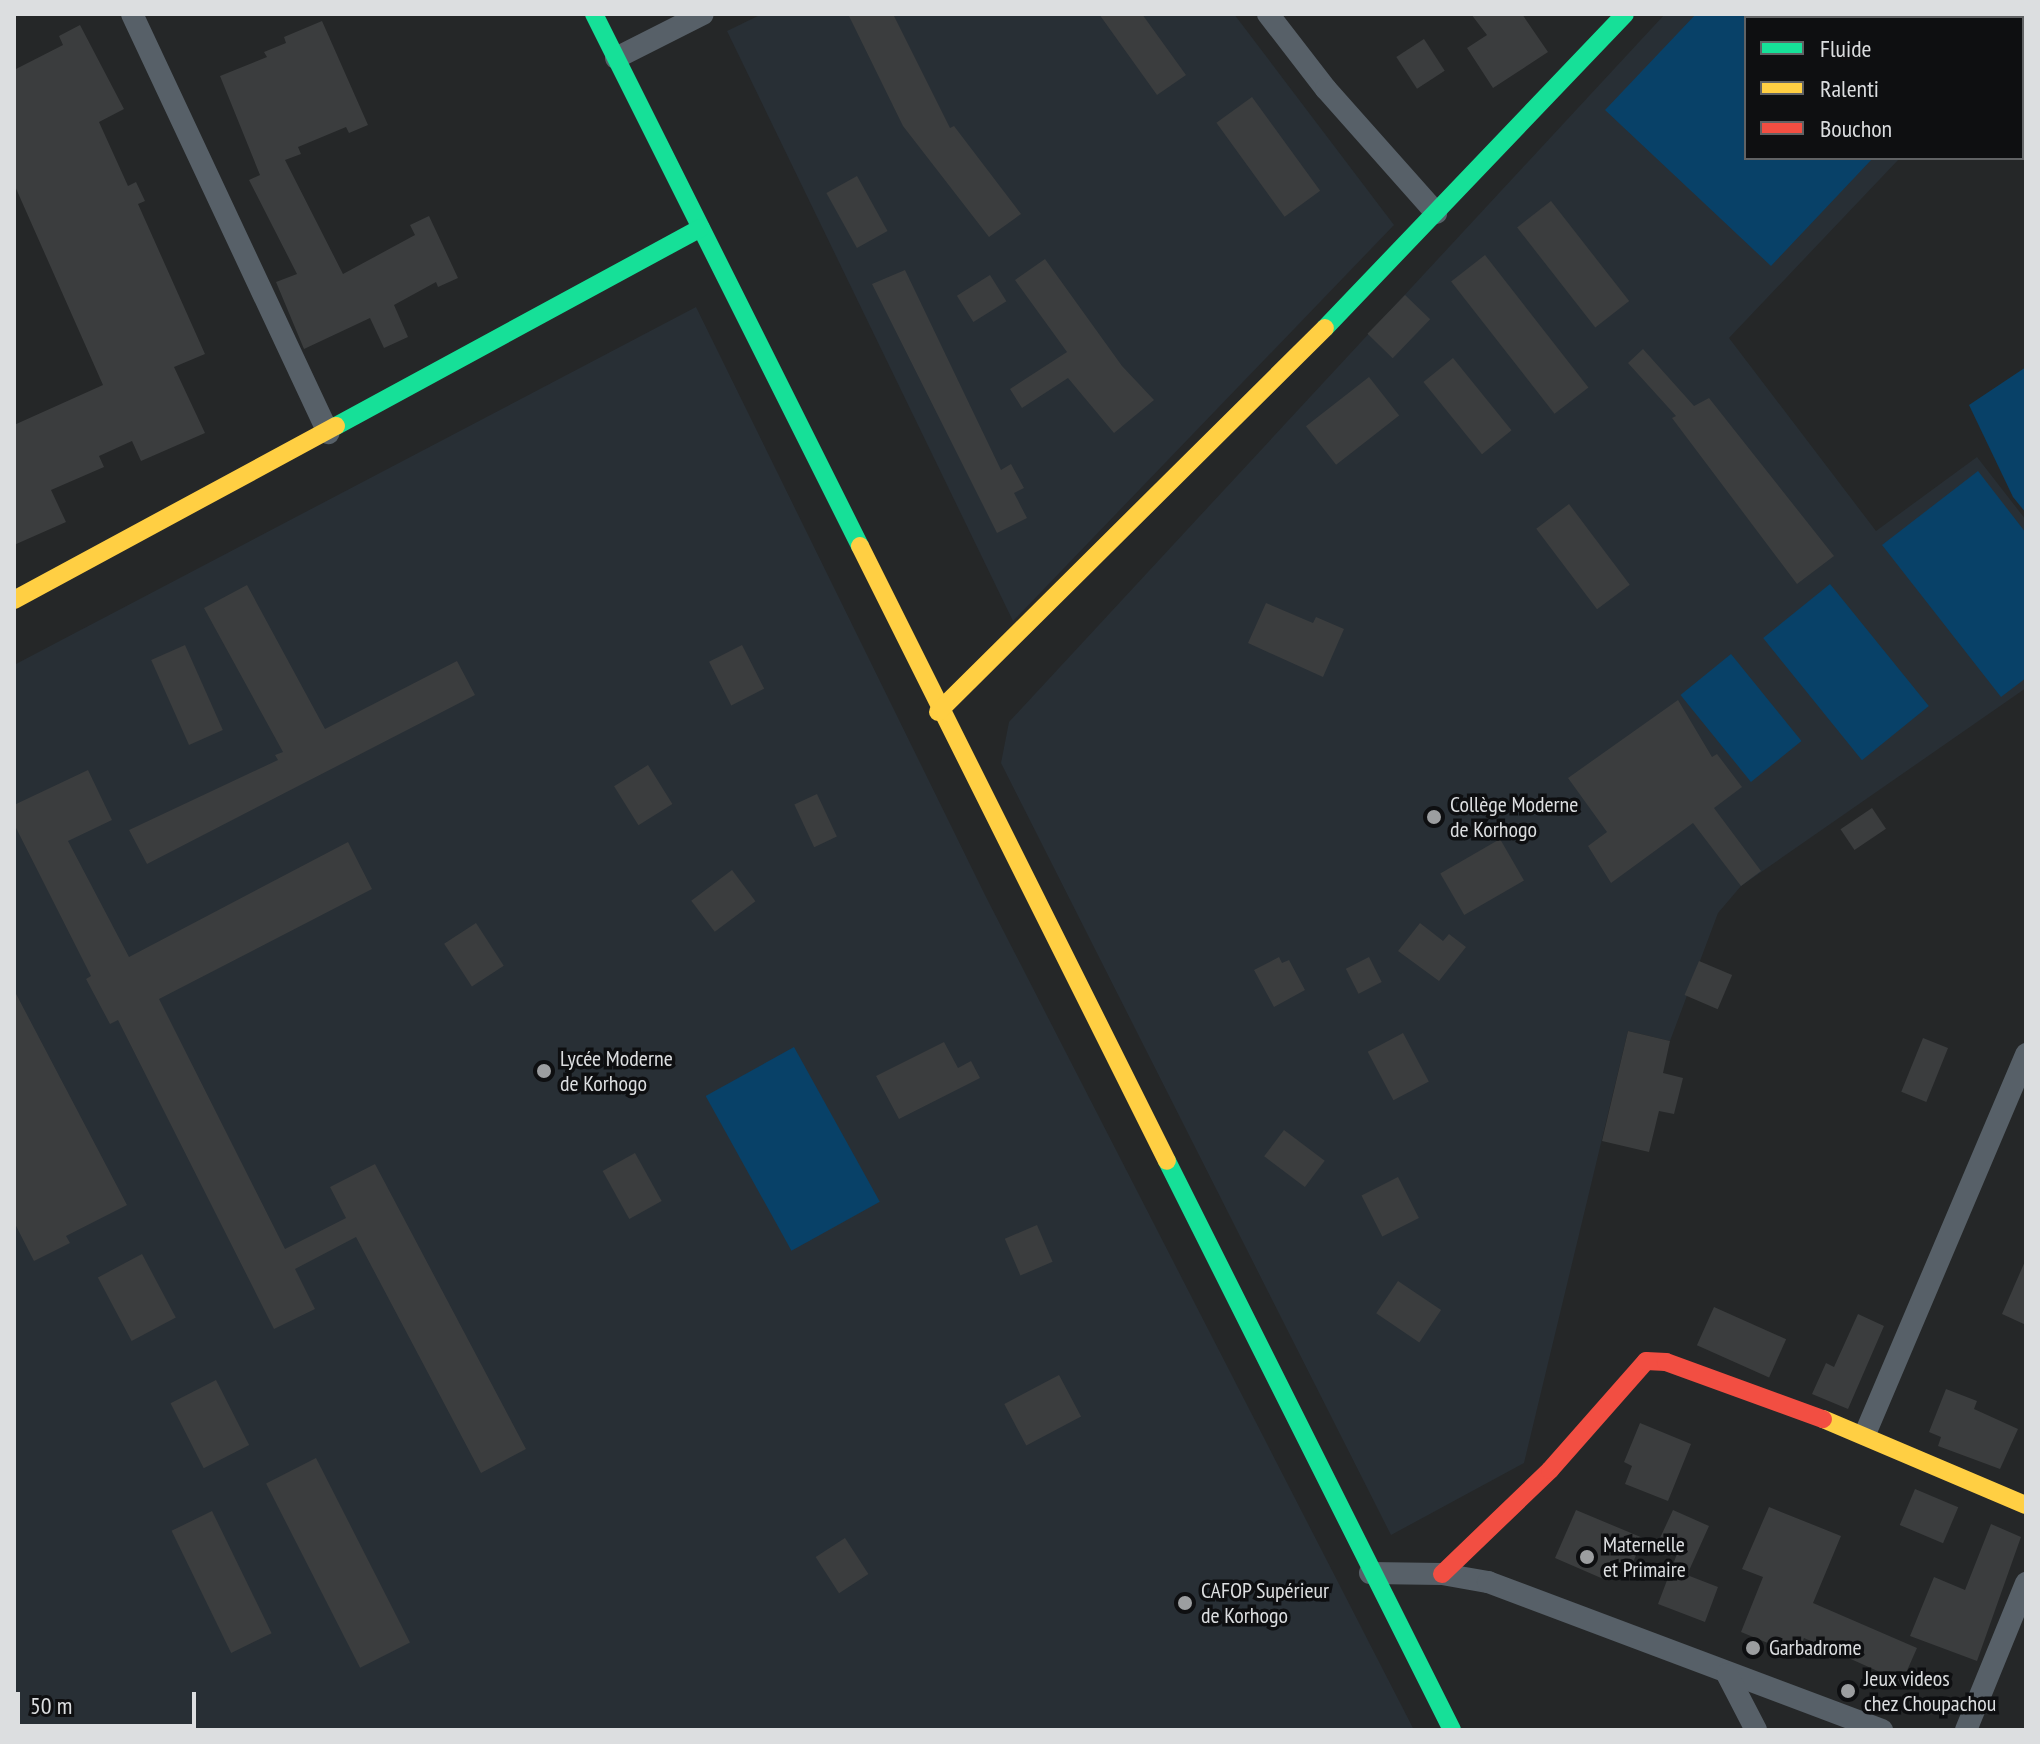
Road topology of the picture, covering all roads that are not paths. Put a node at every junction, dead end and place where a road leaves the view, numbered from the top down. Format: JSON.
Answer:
{"nodes":[{"id":1,"x":132,"y":14,"type":"edge"},
{"id":2,"x":594,"y":14,"type":"edge"},
{"id":3,"x":703,"y":14,"type":"edge"},
{"id":4,"x":1268,"y":14,"type":"edge"},
{"id":5,"x":1625,"y":14,"type":"edge"},
{"id":6,"x":616,"y":58,"type":"junction"},
{"id":7,"x":1436,"y":213,"type":"junction"},
{"id":8,"x":701,"y":228,"type":"junction"},
{"id":9,"x":328,"y":433,"type":"junction"},
{"id":10,"x":14,"y":600,"type":"edge"},
{"id":11,"x":938,"y":712,"type":"junction"},
{"id":12,"x":2026,"y":1054,"type":"edge"},
{"id":13,"x":1865,"y":1434,"type":"junction"},
{"id":14,"x":2026,"y":1505,"type":"edge"},
{"id":15,"x":1370,"y":1573,"type":"junction"},
{"id":16,"x":1442,"y":1574,"type":"junction"},
{"id":17,"x":2026,"y":1583,"type":"edge"},
{"id":18,"x":1727,"y":1674,"type":"junction"},
{"id":19,"x":1452,"y":1730,"type":"edge"},
{"id":20,"x":1756,"y":1730,"type":"edge"},
{"id":21,"x":1882,"y":1730,"type":"edge"},
{"id":22,"x":1966,"y":1730,"type":"edge"}],
"edges":[{"from":1,"to":9,"type":"street"},
{"from":2,"to":6,"type":"street"},
{"from":3,"to":6,"type":"street"},
{"from":4,"to":7,"type":"street"},
{"from":5,"to":7,"type":"street"},
{"from":6,"to":8,"type":"street"},
{"from":7,"to":11,"type":"street"},
{"from":8,"to":9,"type":"street"},
{"from":8,"to":11,"type":"street"},
{"from":9,"to":10,"type":"street"},
{"from":11,"to":15,"type":"street"},
{"from":12,"to":13,"type":"street"},
{"from":13,"to":14,"type":"street"},
{"from":13,"to":16,"type":"street"},
{"from":15,"to":16,"type":"street"},
{"from":15,"to":19,"type":"street"},
{"from":16,"to":18,"type":"street"},
{"from":17,"to":22,"type":"street"},
{"from":18,"to":20,"type":"street"},
{"from":18,"to":21,"type":"street"}]}
